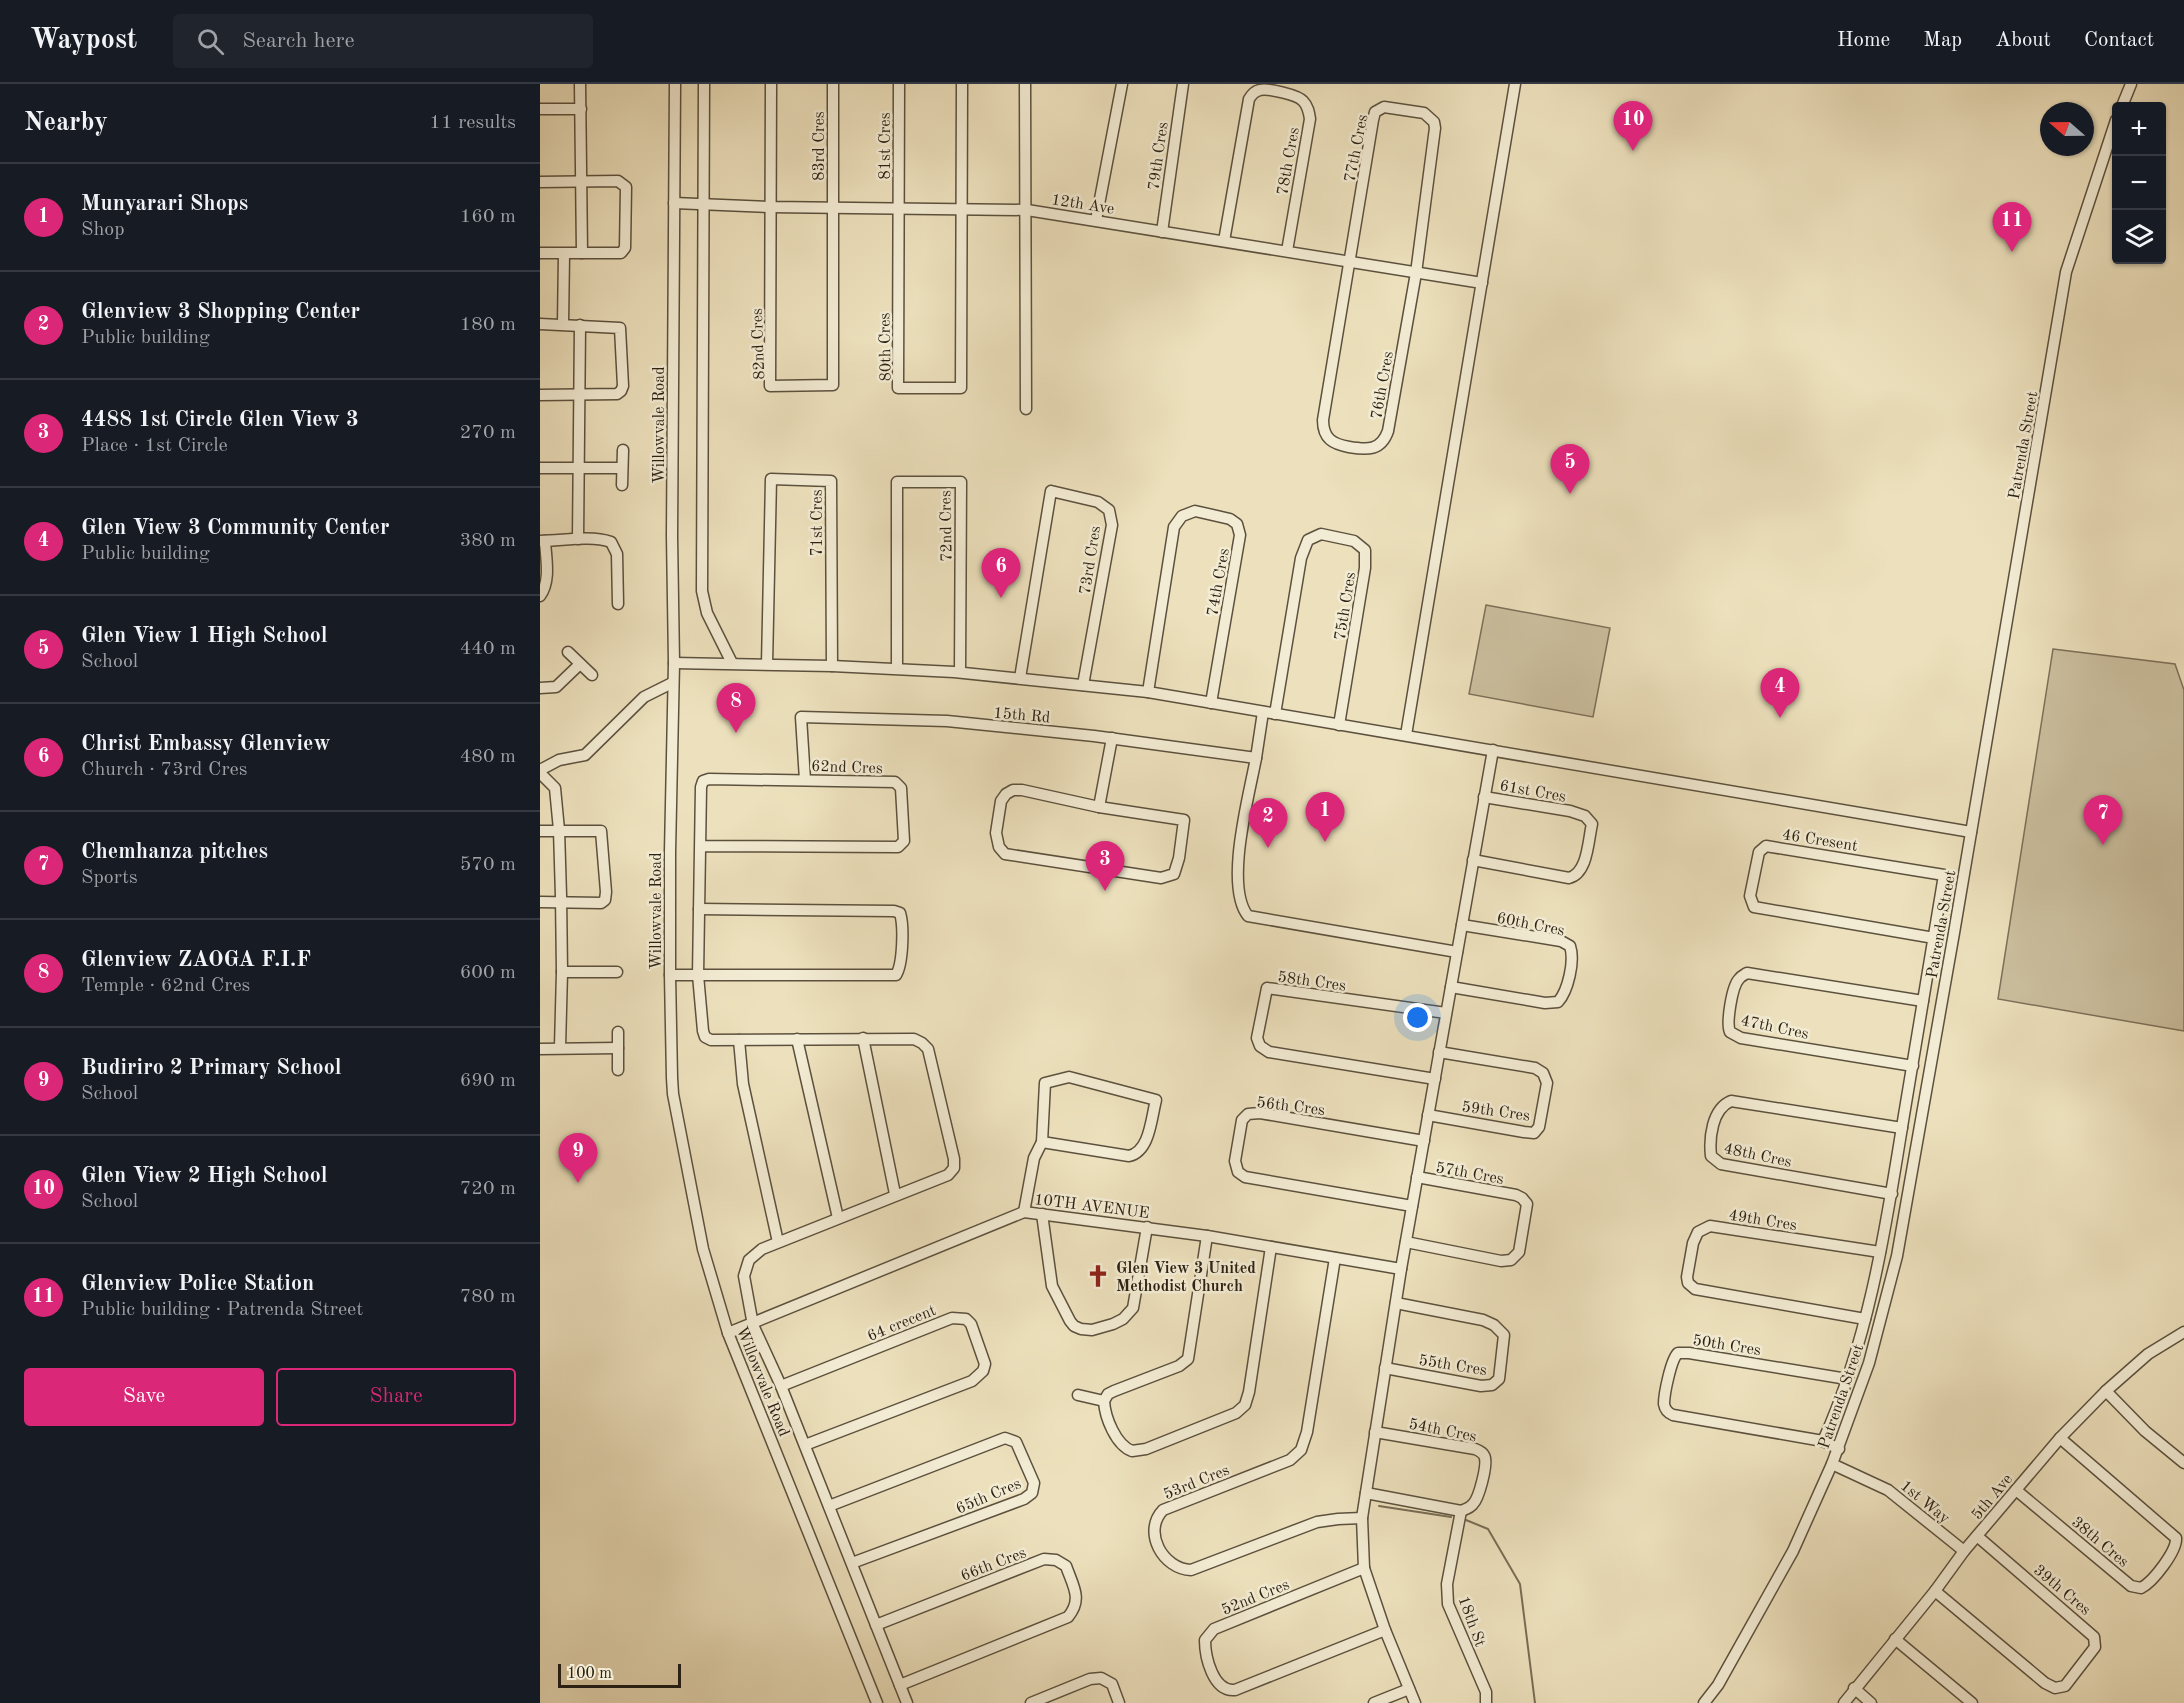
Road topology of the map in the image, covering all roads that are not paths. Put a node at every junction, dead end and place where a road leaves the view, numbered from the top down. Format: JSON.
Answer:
{"nodes":[{"id":1,"x":580,"y":84,"type":"edge"},
{"id":2,"x":675,"y":84,"type":"edge"},
{"id":3,"x":704,"y":84,"type":"edge"},
{"id":4,"x":771,"y":84,"type":"edge"},
{"id":5,"x":833,"y":84,"type":"edge"},
{"id":6,"x":899,"y":84,"type":"edge"},
{"id":7,"x":962,"y":84,"type":"edge"},
{"id":8,"x":1025,"y":84,"type":"edge"},
{"id":9,"x":1122,"y":84,"type":"edge"},
{"id":10,"x":1183,"y":84,"type":"edge"},
{"id":11,"x":1515,"y":84,"type":"edge"},
{"id":12,"x":2131,"y":84,"type":"edge"},
{"id":13,"x":2124,"y":102,"type":"edge"},
{"id":14,"x":540,"y":109,"type":"edge"},
{"id":15,"x":581,"y":109,"type":"junction"},
{"id":16,"x":2112,"y":132,"type":"edge"},
{"id":17,"x":583,"y":181,"type":"junction"},
{"id":18,"x":540,"y":182,"type":"edge"},
{"id":19,"x":674,"y":203,"type":"junction"},
{"id":20,"x":703,"y":205,"type":"junction"},
{"id":21,"x":771,"y":207,"type":"junction"},
{"id":22,"x":833,"y":208,"type":"junction"},
{"id":23,"x":900,"y":208,"type":"junction"},
{"id":24,"x":962,"y":208,"type":"junction"},
{"id":25,"x":1027,"y":210,"type":"junction"},
{"id":26,"x":1096,"y":220,"type":"junction"},
{"id":27,"x":1162,"y":232,"type":"junction"},
{"id":28,"x":1224,"y":241,"type":"junction"},
{"id":29,"x":1287,"y":251,"type":"junction"},
{"id":30,"x":540,"y":253,"type":"edge"},
{"id":31,"x":582,"y":253,"type":"junction"},
{"id":32,"x":564,"y":254,"type":"junction"},
{"id":33,"x":1351,"y":262,"type":"junction"},
{"id":34,"x":1416,"y":273,"type":"junction"},
{"id":35,"x":1482,"y":283,"type":"junction"},
{"id":36,"x":540,"y":324,"type":"edge"},
{"id":37,"x":564,"y":324,"type":"junction"},
{"id":38,"x":580,"y":325,"type":"junction"},
{"id":39,"x":540,"y":395,"type":"edge"},
{"id":40,"x":581,"y":395,"type":"junction"},
{"id":41,"x":1026,"y":409,"type":"dead end"},
{"id":42,"x":622,"y":450,"type":"dead end"},
{"id":43,"x":540,"y":468,"type":"edge"},
{"id":44,"x":579,"y":468,"type":"junction"},
{"id":45,"x":622,"y":468,"type":"junction"},
{"id":46,"x":622,"y":485,"type":"dead end"},
{"id":47,"x":578,"y":540,"type":"junction"},
{"id":48,"x":542,"y":541,"type":"edge"},
{"id":49,"x":540,"y":596,"type":"edge"},
{"id":50,"x":618,"y":604,"type":"dead end"},
{"id":51,"x":568,"y":652,"type":"dead end"},
{"id":52,"x":674,"y":663,"type":"junction"},
{"id":53,"x":732,"y":663,"type":"junction"},
{"id":54,"x":580,"y":664,"type":"junction"},
{"id":55,"x":767,"y":664,"type":"junction"},
{"id":56,"x":832,"y":666,"type":"junction"},
{"id":57,"x":897,"y":668,"type":"junction"},
{"id":58,"x":960,"y":672,"type":"junction"},
{"id":59,"x":592,"y":675,"type":"dead end"},
{"id":60,"x":1020,"y":678,"type":"junction"},
{"id":61,"x":672,"y":683,"type":"junction"},
{"id":62,"x":1083,"y":685,"type":"junction"},
{"id":63,"x":540,"y":688,"type":"edge"},
{"id":64,"x":1148,"y":692,"type":"junction"},
{"id":65,"x":1211,"y":703,"type":"junction"},
{"id":66,"x":1269,"y":713,"type":"junction"},
{"id":67,"x":1339,"y":725,"type":"junction"},
{"id":68,"x":1406,"y":735,"type":"junction"},
{"id":69,"x":1112,"y":738,"type":"junction"},
{"id":70,"x":1493,"y":750,"type":"junction"},
{"id":71,"x":1256,"y":758,"type":"junction"},
{"id":72,"x":540,"y":772,"type":"edge"},
{"id":73,"x":805,"y":780,"type":"junction"},
{"id":74,"x":1484,"y":797,"type":"junction"},
{"id":75,"x":1099,"y":807,"type":"junction"},
{"id":76,"x":559,"y":830,"type":"junction"},
{"id":77,"x":540,"y":831,"type":"edge"},
{"id":78,"x":1971,"y":832,"type":"junction"},
{"id":79,"x":700,"y":846,"type":"junction"},
{"id":80,"x":1473,"y":860,"type":"junction"},
{"id":81,"x":561,"y":899,"type":"junction"},
{"id":82,"x":540,"y":902,"type":"edge"},
{"id":83,"x":699,"y":909,"type":"junction"},
{"id":84,"x":1462,"y":925,"type":"junction"},
{"id":85,"x":1934,"y":938,"type":"junction"},
{"id":86,"x":1457,"y":952,"type":"junction"},
{"id":87,"x":562,"y":972,"type":"junction"},
{"id":88,"x":617,"y":972,"type":"dead end"},
{"id":89,"x":670,"y":975,"type":"junction"},
{"id":90,"x":698,"y":975,"type":"junction"},
{"id":91,"x":1451,"y":987,"type":"junction"},
{"id":92,"x":1923,"y":1001,"type":"junction"},
{"id":93,"x":1446,"y":1013,"type":"junction"},
{"id":94,"x":618,"y":1032,"type":"dead end"},
{"id":95,"x":863,"y":1038,"type":"junction"},
{"id":96,"x":797,"y":1039,"type":"junction"},
{"id":97,"x":739,"y":1040,"type":"junction"},
{"id":98,"x":560,"y":1047,"type":"junction"},
{"id":99,"x":540,"y":1048,"type":"edge"},
{"id":100,"x":618,"y":1048,"type":"junction"},
{"id":101,"x":1439,"y":1052,"type":"junction"},
{"id":102,"x":1913,"y":1066,"type":"junction"},
{"id":103,"x":618,"y":1070,"type":"dead end"},
{"id":104,"x":1434,"y":1079,"type":"junction"},
{"id":105,"x":1428,"y":1115,"type":"junction"},
{"id":106,"x":1902,"y":1128,"type":"junction"},
{"id":107,"x":1424,"y":1141,"type":"junction"},
{"id":108,"x":1042,"y":1142,"type":"junction"},
{"id":109,"x":1417,"y":1178,"type":"junction"},
{"id":110,"x":895,"y":1194,"type":"junction"},
{"id":111,"x":1892,"y":1194,"type":"junction"},
{"id":112,"x":1412,"y":1206,"type":"junction"},
{"id":113,"x":1024,"y":1212,"type":"junction"},
{"id":114,"x":1042,"y":1214,"type":"junction"},
{"id":115,"x":838,"y":1218,"type":"junction"},
{"id":116,"x":1147,"y":1227,"type":"junction"},
{"id":117,"x":1207,"y":1236,"type":"junction"},
{"id":118,"x":778,"y":1242,"type":"junction"},
{"id":119,"x":1406,"y":1242,"type":"junction"},
{"id":120,"x":1271,"y":1247,"type":"junction"},
{"id":121,"x":1880,"y":1252,"type":"junction"},
{"id":122,"x":1335,"y":1258,"type":"junction"},
{"id":123,"x":1401,"y":1269,"type":"junction"},
{"id":124,"x":1396,"y":1303,"type":"junction"},
{"id":125,"x":1865,"y":1319,"type":"junction"},
{"id":126,"x":753,"y":1325,"type":"junction"},
{"id":127,"x":2184,"y":1332,"type":"edge"},
{"id":128,"x":728,"y":1333,"type":"junction"},
{"id":129,"x":1385,"y":1368,"type":"junction"},
{"id":130,"x":1847,"y":1379,"type":"junction"},
{"id":131,"x":781,"y":1386,"type":"junction"},
{"id":132,"x":2106,"y":1391,"type":"junction"},
{"id":133,"x":1078,"y":1395,"type":"dead end"},
{"id":134,"x":1104,"y":1401,"type":"junction"},
{"id":135,"x":1375,"y":1432,"type":"junction"},
{"id":136,"x":2060,"y":1438,"type":"junction"},
{"id":137,"x":1823,"y":1441,"type":"junction"},
{"id":138,"x":805,"y":1445,"type":"junction"},
{"id":139,"x":1839,"y":1449,"type":"junction"},
{"id":140,"x":2184,"y":1463,"type":"edge"},
{"id":141,"x":1832,"y":1464,"type":"junction"},
{"id":142,"x":2016,"y":1490,"type":"junction"},
{"id":143,"x":1366,"y":1493,"type":"junction"},
{"id":144,"x":829,"y":1506,"type":"junction"},
{"id":145,"x":1461,"y":1511,"type":"junction"},
{"id":146,"x":1362,"y":1518,"type":"junction"},
{"id":147,"x":1977,"y":1536,"type":"junction"},
{"id":148,"x":1964,"y":1551,"type":"junction"},
{"id":149,"x":852,"y":1563,"type":"junction"},
{"id":150,"x":1365,"y":1568,"type":"junction"},
{"id":151,"x":1935,"y":1591,"type":"junction"},
{"id":152,"x":876,"y":1625,"type":"junction"},
{"id":153,"x":1385,"y":1630,"type":"junction"},
{"id":154,"x":1895,"y":1639,"type":"junction"},
{"id":155,"x":900,"y":1685,"type":"junction"},
{"id":156,"x":1854,"y":1688,"type":"junction"},
{"id":157,"x":1409,"y":1689,"type":"junction"},
{"id":158,"x":877,"y":1703,"type":"edge"},
{"id":159,"x":907,"y":1703,"type":"edge"},
{"id":160,"x":1031,"y":1703,"type":"edge"},
{"id":161,"x":1119,"y":1703,"type":"edge"},
{"id":162,"x":1374,"y":1703,"type":"edge"},
{"id":163,"x":1415,"y":1703,"type":"edge"},
{"id":164,"x":1486,"y":1703,"type":"edge"},
{"id":165,"x":1704,"y":1703,"type":"edge"},
{"id":166,"x":1844,"y":1703,"type":"edge"},
{"id":167,"x":1871,"y":1703,"type":"edge"},
{"id":168,"x":1972,"y":1703,"type":"edge"}],
"edges":[{"from":1,"to":15,"type":"street"},
{"from":2,"to":19,"type":"street","name":"Willowvale Road"},
{"from":3,"to":20,"type":"street"},
{"from":4,"to":21,"type":"street"},
{"from":5,"to":22,"type":"street","name":"83rd Cres"},
{"from":6,"to":23,"type":"street","name":"81st Cres"},
{"from":7,"to":24,"type":"street"},
{"from":8,"to":25,"type":"street"},
{"from":9,"to":26,"type":"street"},
{"from":10,"to":27,"type":"street","name":"79th Cres"},
{"from":11,"to":35,"type":"street"},
{"from":12,"to":13,"type":"street"},
{"from":14,"to":15,"type":"street"},
{"from":15,"to":17,"type":"street"},
{"from":16,"to":78,"type":"street","name":"Patrenda Street"},
{"from":17,"to":18,"type":"street"},
{"from":17,"to":31,"type":"street"},
{"from":17,"to":31,"type":"street"},
{"from":19,"to":20,"type":"street","name":"12th Ave"},
{"from":19,"to":52,"type":"street","name":"Willowvale Road"},
{"from":20,"to":21,"type":"street","name":"12th Ave"},
{"from":20,"to":53,"type":"street"},
{"from":21,"to":22,"type":"street","name":"12th Ave"},
{"from":21,"to":22,"type":"street","name":"82nd Cres"},
{"from":22,"to":23,"type":"street","name":"12th Ave"},
{"from":23,"to":24,"type":"street","name":"12th Ave"},
{"from":23,"to":24,"type":"street","name":"80th Cres"},
{"from":24,"to":25,"type":"street","name":"12th Ave"},
{"from":25,"to":26,"type":"street","name":"12th Ave"},
{"from":25,"to":41,"type":"street"},
{"from":26,"to":27,"type":"street","name":"12th Ave"},
{"from":27,"to":28,"type":"street","name":"12th Ave"},
{"from":28,"to":29,"type":"street","name":"12th Ave"},
{"from":28,"to":29,"type":"street","name":"78th Cres"},
{"from":29,"to":33,"type":"street","name":"12th Ave"},
{"from":30,"to":32,"type":"street"},
{"from":31,"to":32,"type":"street"},
{"from":32,"to":37,"type":"street"},
{"from":33,"to":34,"type":"street","name":"12th Ave"},
{"from":33,"to":34,"type":"street","name":"77th Cres"},
{"from":33,"to":34,"type":"street","name":"76th Cres"},
{"from":34,"to":35,"type":"street","name":"12th Ave"},
{"from":35,"to":68,"type":"street"},
{"from":36,"to":37,"type":"street"},
{"from":37,"to":38,"type":"street"},
{"from":38,"to":40,"type":"street"},
{"from":38,"to":40,"type":"street"},
{"from":39,"to":40,"type":"street"},
{"from":40,"to":44,"type":"street"},
{"from":42,"to":45,"type":"street"},
{"from":43,"to":44,"type":"street"},
{"from":44,"to":45,"type":"street"},
{"from":44,"to":47,"type":"street"},
{"from":45,"to":46,"type":"street"},
{"from":47,"to":48,"type":"street"},
{"from":47,"to":50,"type":"street"},
{"from":48,"to":49,"type":"street"},
{"from":51,"to":54,"type":"street"},
{"from":52,"to":53,"type":"street"},
{"from":52,"to":61,"type":"street","name":"Willowvale Road"},
{"from":53,"to":55,"type":"street"},
{"from":54,"to":59,"type":"street"},
{"from":54,"to":63,"type":"street"},
{"from":55,"to":56,"type":"street"},
{"from":55,"to":56,"type":"street","name":"71st Cres"},
{"from":56,"to":57,"type":"street"},
{"from":57,"to":58,"type":"street"},
{"from":57,"to":58,"type":"street","name":"72nd Cres"},
{"from":58,"to":60,"type":"street"},
{"from":60,"to":62,"type":"street"},
{"from":60,"to":62,"type":"street","name":"73rd Cres"},
{"from":61,"to":72,"type":"street"},
{"from":61,"to":89,"type":"street","name":"Willowvale Road"},
{"from":62,"to":64,"type":"street"},
{"from":64,"to":65,"type":"street"},
{"from":64,"to":65,"type":"street","name":"74th Cres"},
{"from":65,"to":66,"type":"street"},
{"from":66,"to":67,"type":"street"},
{"from":66,"to":67,"type":"street","name":"75th Cres"},
{"from":66,"to":71,"type":"street"},
{"from":67,"to":68,"type":"street"},
{"from":68,"to":70,"type":"street"},
{"from":69,"to":71,"type":"street","name":"15th Rd"},
{"from":69,"to":73,"type":"street","name":"15th Rd"},
{"from":69,"to":75,"type":"street"},
{"from":70,"to":74,"type":"street"},
{"from":70,"to":78,"type":"street"},
{"from":71,"to":86,"type":"street"},
{"from":72,"to":76,"type":"street"},
{"from":73,"to":79,"type":"street","name":"62nd Cres"},
{"from":73,"to":79,"type":"street","name":"62nd Cres"},
{"from":74,"to":80,"type":"street"},
{"from":74,"to":80,"type":"street","name":"61st Cres"},
{"from":75,"to":75,"type":"street"},
{"from":76,"to":77,"type":"street"},
{"from":76,"to":81,"type":"street"},
{"from":76,"to":81,"type":"street"},
{"from":78,"to":139,"type":"street","name":"Patrenda Street"},
{"from":79,"to":83,"type":"street"},
{"from":80,"to":84,"type":"street"},
{"from":81,"to":82,"type":"street"},
{"from":81,"to":87,"type":"street"},
{"from":83,"to":90,"type":"street"},
{"from":83,"to":90,"type":"street"},
{"from":84,"to":86,"type":"street"},
{"from":84,"to":91,"type":"street","name":"60th Cres"},
{"from":85,"to":85,"type":"street","name":"46 Cresent"},
{"from":85,"to":92,"type":"street"},
{"from":86,"to":91,"type":"street"},
{"from":87,"to":88,"type":"street"},
{"from":87,"to":98,"type":"street"},
{"from":89,"to":90,"type":"street"},
{"from":89,"to":128,"type":"street","name":"Willowvale Road"},
{"from":90,"to":97,"type":"street"},
{"from":91,"to":93,"type":"street"},
{"from":92,"to":102,"type":"street"},
{"from":92,"to":102,"type":"street","name":"47th Cres"},
{"from":93,"to":101,"type":"street"},
{"from":93,"to":104,"type":"street","name":"58th Cres"},
{"from":94,"to":100,"type":"street"},
{"from":95,"to":96,"type":"street"},
{"from":95,"to":110,"type":"street"},
{"from":95,"to":110,"type":"street"},
{"from":96,"to":97,"type":"street"},
{"from":96,"to":115,"type":"street"},
{"from":97,"to":118,"type":"street"},
{"from":98,"to":99,"type":"street"},
{"from":98,"to":100,"type":"street"},
{"from":100,"to":103,"type":"street"},
{"from":101,"to":104,"type":"street"},
{"from":101,"to":105,"type":"street","name":"59th Cres"},
{"from":102,"to":106,"type":"street"},
{"from":104,"to":105,"type":"street"},
{"from":105,"to":107,"type":"street"},
{"from":106,"to":111,"type":"street"},
{"from":106,"to":111,"type":"street","name":"48th Cres"},
{"from":107,"to":109,"type":"street"},
{"from":107,"to":112,"type":"street","name":"56th Cres"},
{"from":108,"to":108,"type":"street"},
{"from":108,"to":113,"type":"street"},
{"from":109,"to":112,"type":"street"},
{"from":109,"to":119,"type":"street","name":"57th Cres"},
{"from":110,"to":115,"type":"street"},
{"from":111,"to":121,"type":"street"},
{"from":112,"to":119,"type":"street"},
{"from":113,"to":114,"type":"street","name":"10TH AVENUE"},
{"from":113,"to":126,"type":"street","name":"10TH AVENUE"},
{"from":114,"to":116,"type":"street","name":"10TH AVENUE"},
{"from":114,"to":116,"type":"street"},
{"from":115,"to":118,"type":"street"},
{"from":116,"to":117,"type":"street","name":"10TH AVENUE"},
{"from":117,"to":120,"type":"street","name":"10TH AVENUE"},
{"from":117,"to":134,"type":"street"},
{"from":118,"to":126,"type":"street"},
{"from":119,"to":123,"type":"street"},
{"from":120,"to":122,"type":"street","name":"10TH AVENUE"},
{"from":120,"to":134,"type":"street"},
{"from":121,"to":125,"type":"street"},
{"from":121,"to":125,"type":"street","name":"49th Cres"},
{"from":122,"to":123,"type":"street","name":"10TH AVENUE"},
{"from":122,"to":146,"type":"street","name":"53rd Cres"},
{"from":123,"to":124,"type":"street"},
{"from":124,"to":129,"type":"street"},
{"from":124,"to":129,"type":"street","name":"55th Cres"},
{"from":125,"to":130,"type":"street"},
{"from":126,"to":128,"type":"street","name":"10TH AVENUE"},
{"from":126,"to":131,"type":"street"},
{"from":127,"to":132,"type":"street","name":"5th Ave"},
{"from":128,"to":158,"type":"street","name":"Willowvale Road"},
{"from":129,"to":135,"type":"street"},
{"from":130,"to":137,"type":"street"},
{"from":130,"to":137,"type":"street","name":"50th Cres"},
{"from":131,"to":138,"type":"street"},
{"from":131,"to":138,"type":"street","name":"64 crecent"},
{"from":132,"to":136,"type":"street","name":"5th Ave"},
{"from":132,"to":140,"type":"street"},
{"from":133,"to":134,"type":"street"},
{"from":135,"to":143,"type":"street"},
{"from":135,"to":145,"type":"street","name":"54th Cres"},
{"from":136,"to":142,"type":"street","name":"5th Ave"},
{"from":136,"to":142,"type":"street","name":"38th Cres"},
{"from":137,"to":139,"type":"street"},
{"from":138,"to":144,"type":"street"},
{"from":139,"to":141,"type":"street","name":"Patrenda Street"},
{"from":141,"to":148,"type":"street","name":"1st Way"},
{"from":141,"to":165,"type":"street","name":"Patrenda Street"},
{"from":142,"to":147,"type":"street","name":"5th Ave"},
{"from":143,"to":145,"type":"street"},
{"from":143,"to":146,"type":"street"},
{"from":144,"to":149,"type":"street"},
{"from":144,"to":149,"type":"street","name":"65th Cres"},
{"from":145,"to":164,"type":"street","name":"18th St"},
{"from":146,"to":150,"type":"street"},
{"from":147,"to":148,"type":"street","name":"5th Ave"},
{"from":147,"to":151,"type":"street","name":"39th Cres"},
{"from":148,"to":151,"type":"street","name":"5th Ave"},
{"from":149,"to":152,"type":"street"},
{"from":150,"to":153,"type":"street"},
{"from":150,"to":153,"type":"street","name":"52nd Cres"},
{"from":151,"to":154,"type":"street","name":"5th Ave"},
{"from":152,"to":155,"type":"street"},
{"from":152,"to":155,"type":"street","name":"66th Cres"},
{"from":153,"to":157,"type":"street"},
{"from":154,"to":156,"type":"street","name":"5th Ave"},
{"from":154,"to":168,"type":"street"},
{"from":155,"to":159,"type":"street"},
{"from":156,"to":166,"type":"street","name":"5th Ave"},
{"from":156,"to":167,"type":"street"},
{"from":157,"to":162,"type":"street"},
{"from":157,"to":163,"type":"street"},
{"from":160,"to":161,"type":"street"}]}
